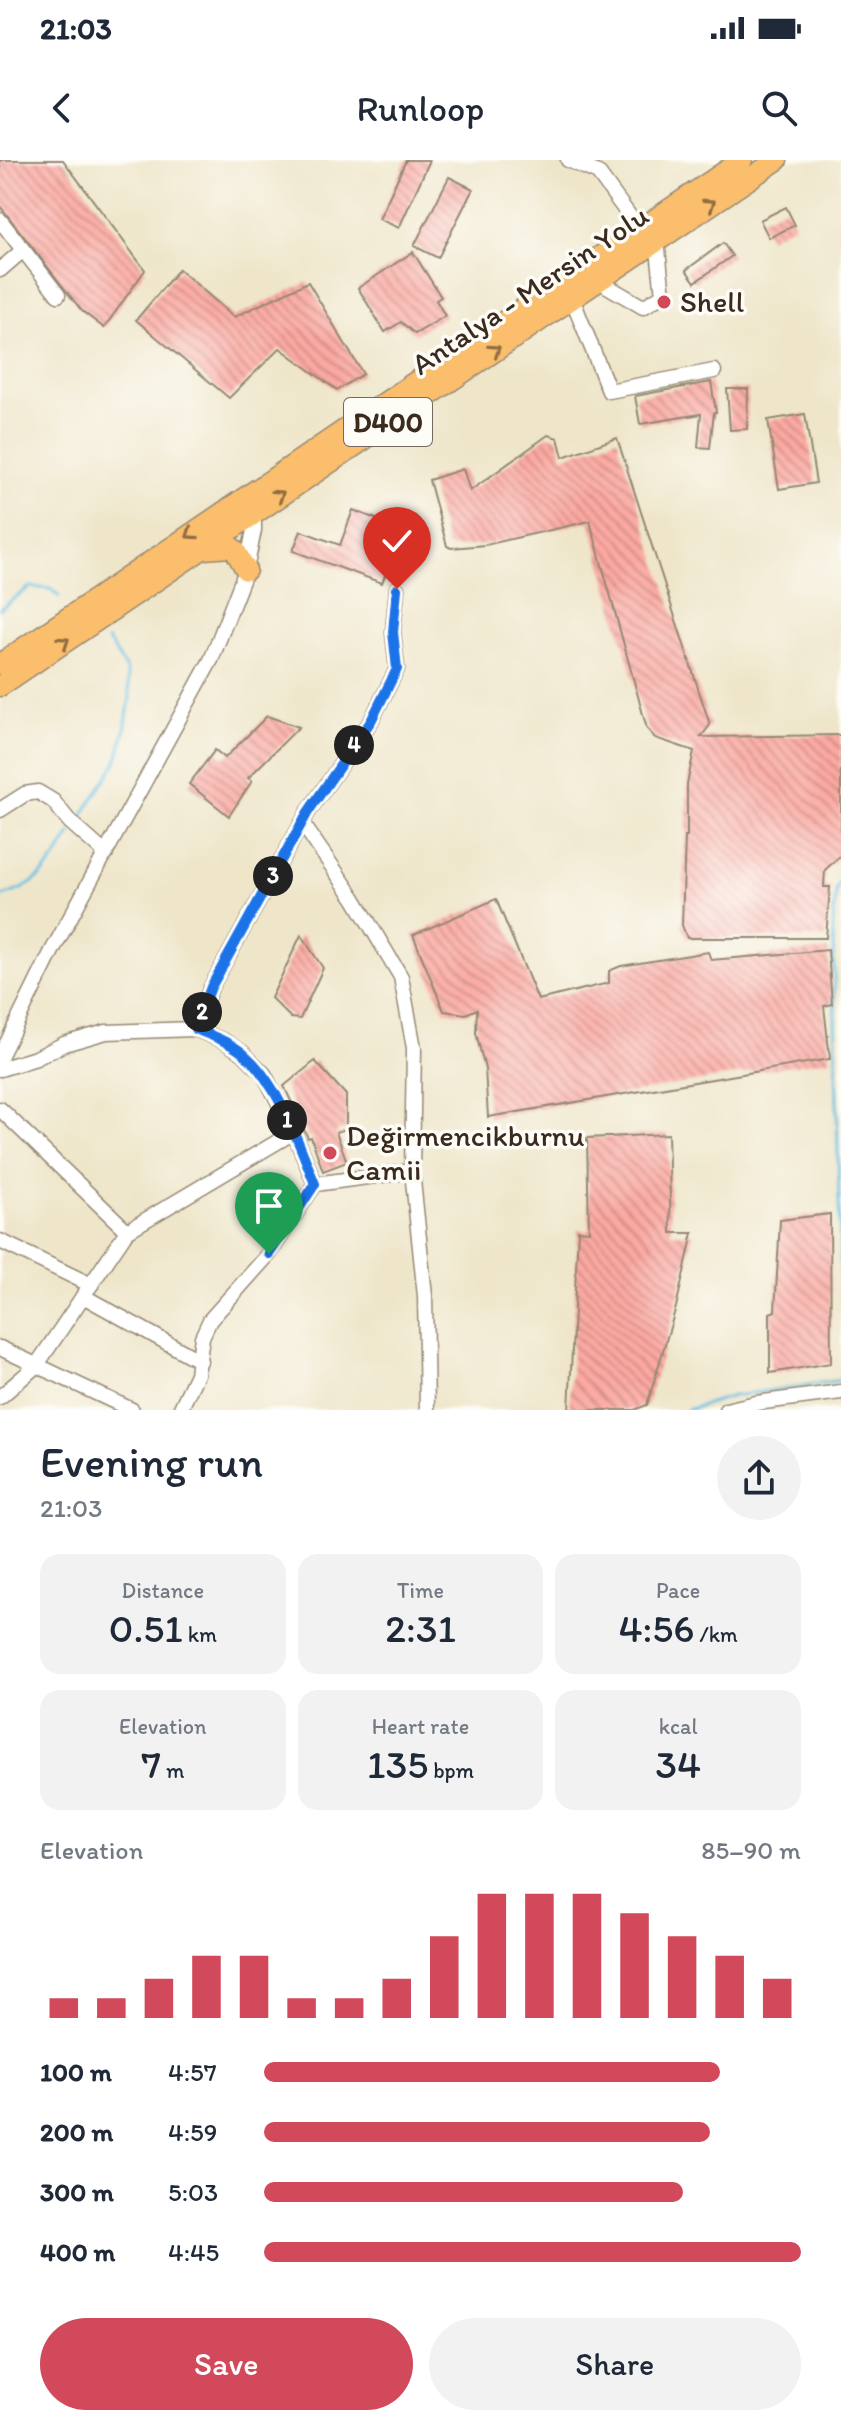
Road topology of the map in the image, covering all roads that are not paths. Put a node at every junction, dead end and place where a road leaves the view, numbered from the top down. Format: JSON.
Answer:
{"nodes":[{"id":1,"x":568,"y":160,"type":"edge"},
{"id":2,"x":742,"y":160,"type":"edge"},
{"id":3,"x":777,"y":160,"type":"edge"},
{"id":4,"x":0,"y":220,"type":"edge"},
{"id":5,"x":639,"y":229,"type":"junction"},
{"id":6,"x":657,"y":241,"type":"junction"},
{"id":7,"x":22,"y":251,"type":"junction"},
{"id":8,"x":0,"y":270,"type":"edge"},
{"id":9,"x":597,"y":280,"type":"junction"},
{"id":10,"x":58,"y":295,"type":"dead end"},
{"id":11,"x":572,"y":298,"type":"junction"},
{"id":12,"x":714,"y":371,"type":"dead end"},
{"id":13,"x":250,"y":504,"type":"junction"},
{"id":14,"x":196,"y":551,"type":"junction"},
{"id":15,"x":246,"y":570,"type":"junction"},
{"id":16,"x":397,"y":589,"type":"dead end"},
{"id":17,"x":0,"y":664,"type":"edge"},
{"id":18,"x":0,"y":686,"type":"edge"},
{"id":19,"x":0,"y":810,"type":"edge"},
{"id":20,"x":302,"y":823,"type":"junction"},
{"id":21,"x":106,"y":854,"type":"junction"},
{"id":22,"x":195,"y":1029,"type":"junction"},
{"id":23,"x":0,"y":1057,"type":"edge"},
{"id":24,"x":0,"y":1069,"type":"edge"},
{"id":25,"x":0,"y":1109,"type":"edge"},
{"id":26,"x":294,"y":1132,"type":"junction"},
{"id":27,"x":412,"y":1171,"type":"junction"},
{"id":28,"x":315,"y":1184,"type":"junction"},
{"id":29,"x":127,"y":1231,"type":"junction"},
{"id":30,"x":0,"y":1241,"type":"edge"},
{"id":31,"x":87,"y":1290,"type":"junction"},
{"id":32,"x":0,"y":1348,"type":"edge"},
{"id":33,"x":200,"y":1361,"type":"junction"},
{"id":34,"x":36,"y":1366,"type":"junction"},
{"id":35,"x":841,"y":1392,"type":"edge"},
{"id":36,"x":0,"y":1397,"type":"edge"},
{"id":37,"x":132,"y":1410,"type":"edge"},
{"id":38,"x":180,"y":1410,"type":"edge"},
{"id":39,"x":427,"y":1410,"type":"edge"},
{"id":40,"x":726,"y":1410,"type":"edge"}],
"edges":[{"from":1,"to":5,"type":"street"},
{"from":2,"to":5,"type":"highway","name":"Antalya - Mersin Yolu","number":"D400"},
{"from":6,"to":3,"type":"highway","name":"Antalya - Mersin Yolu","number":"D400","one_way":true},
{"from":4,"to":7,"type":"street"},
{"from":5,"to":13,"type":"highway","name":"Antalya - Mersin Yolu","number":"D400"},
{"from":6,"to":9,"type":"highway","name":"Antalya - Mersin Yolu","number":"D400"},
{"from":6,"to":9,"type":"street"},
{"from":7,"to":8,"type":"street"},
{"from":7,"to":10,"type":"street"},
{"from":9,"to":11,"type":"highway","name":"Antalya - Mersin Yolu","number":"D400"},
{"from":11,"to":12,"type":"street"},
{"from":13,"to":11,"type":"highway","name":"Antalya - Mersin Yolu","number":"D400","one_way":true},
{"from":13,"to":14,"type":"highway","name":"Antalya - Mersin Yolu","number":"D400"},
{"from":13,"to":15,"type":"street"},
{"from":13,"to":17,"type":"highway","name":"Antalya - Mersin Yolu","number":"D400","one_way":true},
{"from":14,"to":15,"type":"highway"},
{"from":18,"to":14,"type":"highway","name":"Antalya - Mersin Yolu","number":"D400","one_way":true},
{"from":15,"to":21,"type":"street"},
{"from":16,"to":20,"type":"street"},
{"from":19,"to":21,"type":"street"},
{"from":20,"to":22,"type":"street"},
{"from":20,"to":27,"type":"street"},
{"from":21,"to":23,"type":"street"},
{"from":22,"to":24,"type":"street"},
{"from":22,"to":26,"type":"street"},
{"from":25,"to":29,"type":"street"},
{"from":26,"to":28,"type":"street"},
{"from":26,"to":29,"type":"street"},
{"from":27,"to":28,"type":"street"},
{"from":27,"to":39,"type":"street"},
{"from":28,"to":33,"type":"street"},
{"from":29,"to":31,"type":"street"},
{"from":30,"to":31,"type":"street"},
{"from":31,"to":33,"type":"street"},
{"from":31,"to":34,"type":"street"},
{"from":32,"to":34,"type":"street"},
{"from":33,"to":38,"type":"street"},
{"from":34,"to":36,"type":"street"},
{"from":34,"to":37,"type":"street"},
{"from":35,"to":40,"type":"street"}]}
